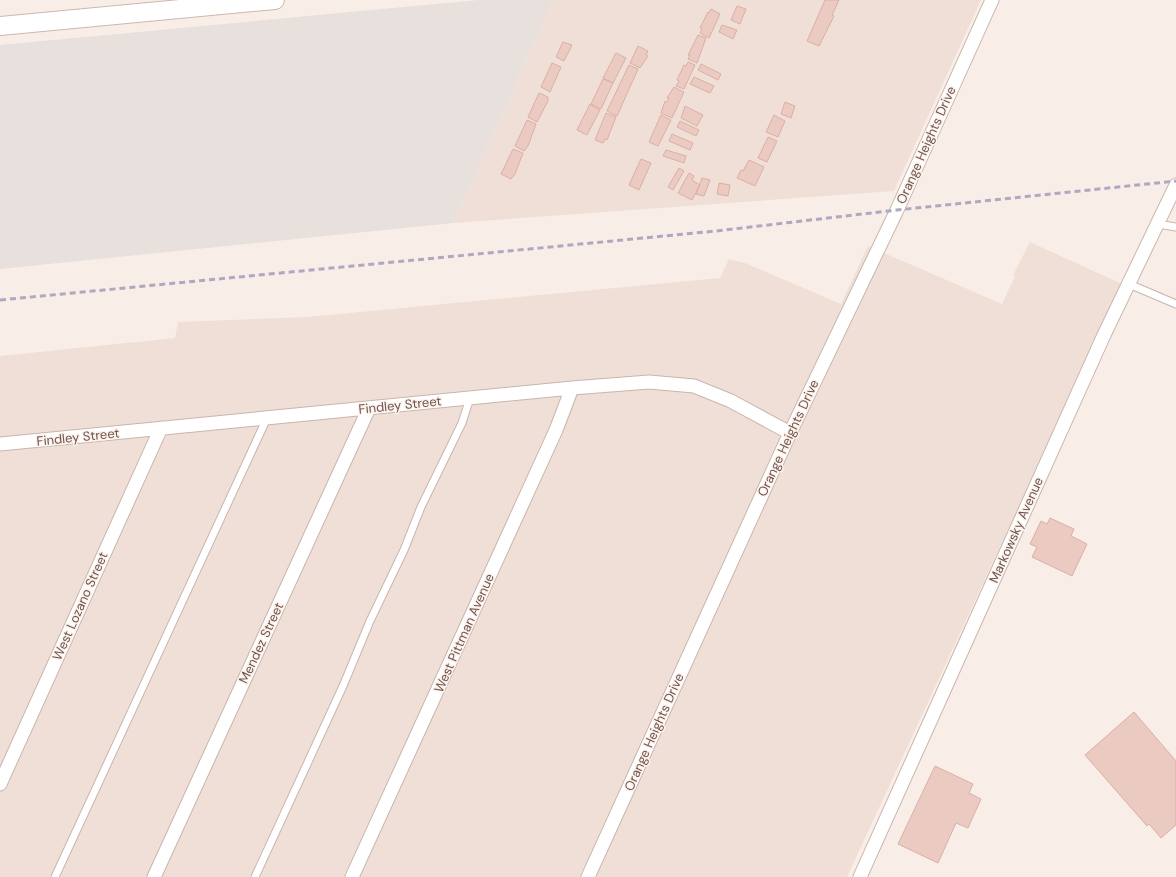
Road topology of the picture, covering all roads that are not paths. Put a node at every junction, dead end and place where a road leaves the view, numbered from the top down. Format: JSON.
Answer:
{"nodes":[{"id":1,"x":274,"y":0,"type":"edge"},
{"id":2,"x":992,"y":0,"type":"edge"},
{"id":3,"x":0,"y":26,"type":"edge"},
{"id":4,"x":1176,"y":185,"type":"edge"},
{"id":5,"x":1158,"y":224,"type":"junction"},
{"id":6,"x":1176,"y":227,"type":"edge"},
{"id":7,"x":1129,"y":284,"type":"junction"},
{"id":8,"x":1176,"y":304,"type":"edge"},
{"id":9,"x":572,"y":388,"type":"junction"},
{"id":10,"x":470,"y":398,"type":"junction"},
{"id":11,"x":368,"y":408,"type":"junction"},
{"id":12,"x":267,"y":418,"type":"junction"},
{"id":13,"x":161,"y":428,"type":"junction"},
{"id":14,"x":790,"y":433,"type":"junction"},
{"id":15,"x":0,"y":444,"type":"edge"},
{"id":16,"x":0,"y":784,"type":"edge"},
{"id":17,"x":55,"y":877,"type":"edge"},
{"id":18,"x":154,"y":877,"type":"edge"},
{"id":19,"x":255,"y":877,"type":"edge"},
{"id":20,"x":352,"y":877,"type":"edge"},
{"id":21,"x":588,"y":877,"type":"edge"},
{"id":22,"x":860,"y":877,"type":"edge"}],
"edges":[{"from":1,"to":3,"type":"main road"},
{"from":2,"to":14,"type":"street","name":"Orange Heights Drive"},
{"from":4,"to":5,"type":"street","name":"Markowsky Avenue"},
{"from":5,"to":6,"type":"lane"},
{"from":5,"to":7,"type":"street","name":"Markowsky Avenue"},
{"from":7,"to":8,"type":"lane"},
{"from":7,"to":22,"type":"street","name":"Markowsky Avenue"},
{"from":9,"to":10,"type":"street","name":"Findley Street"},
{"from":9,"to":14,"type":"street","name":"Findley Street"},
{"from":9,"to":20,"type":"street","name":"West Pittman Avenue"},
{"from":10,"to":11,"type":"street","name":"Findley Street"},
{"from":10,"to":19,"type":"lane"},
{"from":11,"to":12,"type":"street","name":"Findley Street"},
{"from":11,"to":18,"type":"street","name":"Mendez Street"},
{"from":12,"to":13,"type":"street","name":"Findley Street"},
{"from":12,"to":17,"type":"lane"},
{"from":13,"to":15,"type":"street","name":"Findley Street"},
{"from":13,"to":16,"type":"street","name":"West Lozano Street"},
{"from":14,"to":21,"type":"street","name":"Orange Heights Drive"}]}
